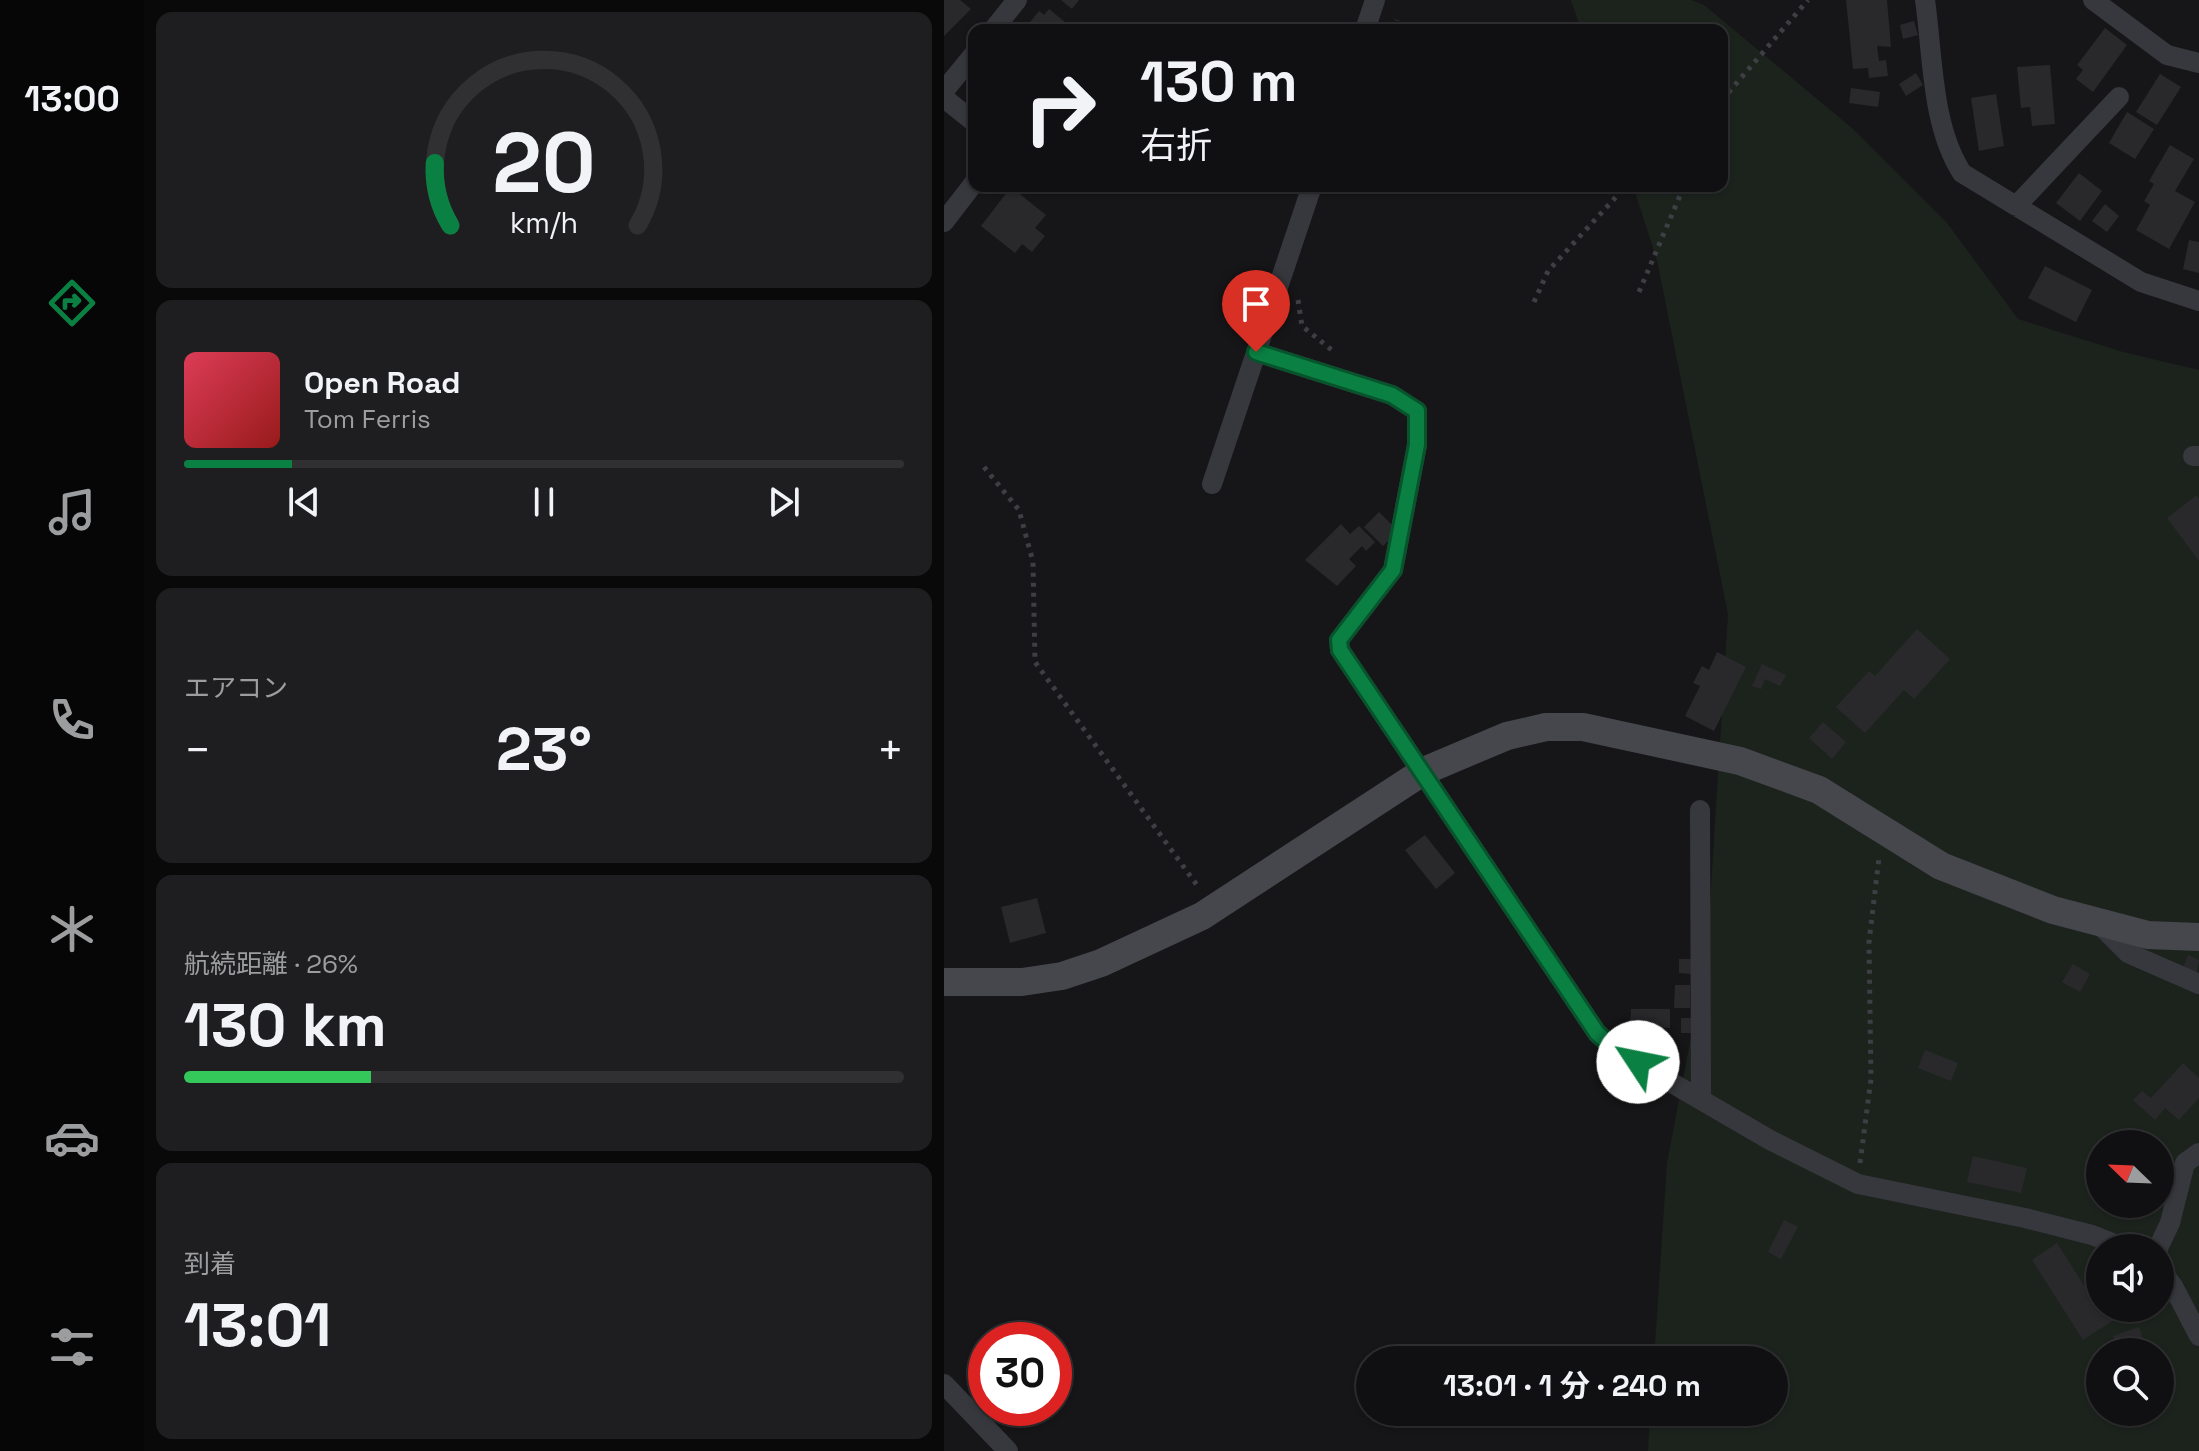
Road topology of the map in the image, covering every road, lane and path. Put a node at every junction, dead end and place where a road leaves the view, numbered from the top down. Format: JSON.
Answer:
{"nodes":[{"id":1,"x":1017,"y":0,"type":"edge"},
{"id":2,"x":1375,"y":0,"type":"edge"},
{"id":3,"x":1808,"y":0,"type":"edge"},
{"id":4,"x":1925,"y":0,"type":"edge"},
{"id":5,"x":2093,"y":0,"type":"edge"},
{"id":6,"x":1397,"y":20,"type":"dead end"},
{"id":7,"x":998,"y":24,"type":"edge"},
{"id":8,"x":1367,"y":24,"type":"edge"},
{"id":9,"x":1396,"y":24,"type":"edge"},
{"id":10,"x":968,"y":61,"type":"edge"},
{"id":11,"x":2199,"y":63,"type":"edge"},
{"id":12,"x":944,"y":91,"type":"edge"},
{"id":13,"x":1728,"y":91,"type":"edge"},
{"id":14,"x":2119,"y":97,"type":"dead end"},
{"id":15,"x":944,"y":98,"type":"edge"},
{"id":16,"x":968,"y":117,"type":"edge"},
{"id":17,"x":968,"y":191,"type":"edge"},
{"id":18,"x":1310,"y":192,"type":"edge"},
{"id":19,"x":1620,"y":192,"type":"edge"},
{"id":20,"x":1681,"y":192,"type":"edge"},
{"id":21,"x":2016,"y":206,"type":"junction"},
{"id":22,"x":944,"y":222,"type":"edge"},
{"id":23,"x":1303,"y":286,"type":"dead end"},
{"id":24,"x":1639,"y":292,"type":"dead end"},
{"id":25,"x":2199,"y":301,"type":"edge"},
{"id":26,"x":1534,"y":302,"type":"dead end"},
{"id":27,"x":1256,"y":352,"type":"junction"},
{"id":28,"x":1343,"y":357,"type":"dead end"},
{"id":29,"x":984,"y":467,"type":"dead end"},
{"id":30,"x":1212,"y":484,"type":"dead end"},
{"id":31,"x":1424,"y":771,"type":"junction"},
{"id":32,"x":1700,"y":810,"type":"dead end"},
{"id":33,"x":1882,"y":830,"type":"junction"},
{"id":34,"x":1214,"y":908,"type":"junction"},
{"id":35,"x":2096,"y":921,"type":"junction"},
{"id":36,"x":2199,"y":937,"type":"edge"},
{"id":37,"x":944,"y":982,"type":"edge"},
{"id":38,"x":2199,"y":984,"type":"edge"},
{"id":39,"x":1701,"y":1098,"type":"junction"},
{"id":40,"x":2199,"y":1153,"type":"edge"},
{"id":41,"x":1858,"y":1184,"type":"junction"},
{"id":42,"x":2088,"y":1234,"type":"edge"},
{"id":43,"x":2165,"y":1234,"type":"edge"},
{"id":44,"x":2174,"y":1288,"type":"edge"},
{"id":45,"x":2199,"y":1336,"type":"edge"},
{"id":46,"x":944,"y":1384,"type":"edge"},
{"id":47,"x":1008,"y":1451,"type":"edge"}],
"edges":[{"from":1,"to":7,"type":"street"},
{"from":2,"to":8,"type":"street"},
{"from":3,"to":13,"type":"path"},
{"from":4,"to":21,"type":"street"},
{"from":5,"to":11,"type":"street"},
{"from":6,"to":9,"type":"path"},
{"from":10,"to":12,"type":"street"},
{"from":14,"to":21,"type":"street"},
{"from":15,"to":16,"type":"street"},
{"from":17,"to":22,"type":"street"},
{"from":18,"to":27,"type":"street"},
{"from":19,"to":26,"type":"path"},
{"from":20,"to":24,"type":"path"},
{"from":21,"to":25,"type":"street"},
{"from":23,"to":28,"type":"path"},
{"from":27,"to":30,"type":"street"},
{"from":27,"to":31,"type":"street"},
{"from":29,"to":34,"type":"path"},
{"from":31,"to":33,"type":"street"},
{"from":31,"to":34,"type":"street"},
{"from":31,"to":39,"type":"street"},
{"from":32,"to":39,"type":"street"},
{"from":33,"to":35,"type":"street"},
{"from":33,"to":41,"type":"path"},
{"from":34,"to":37,"type":"street"},
{"from":35,"to":36,"type":"street"},
{"from":35,"to":38,"type":"street"},
{"from":39,"to":41,"type":"street"},
{"from":40,"to":43,"type":"street"},
{"from":41,"to":42,"type":"street"},
{"from":44,"to":45,"type":"street"},
{"from":46,"to":47,"type":"street"}]}
